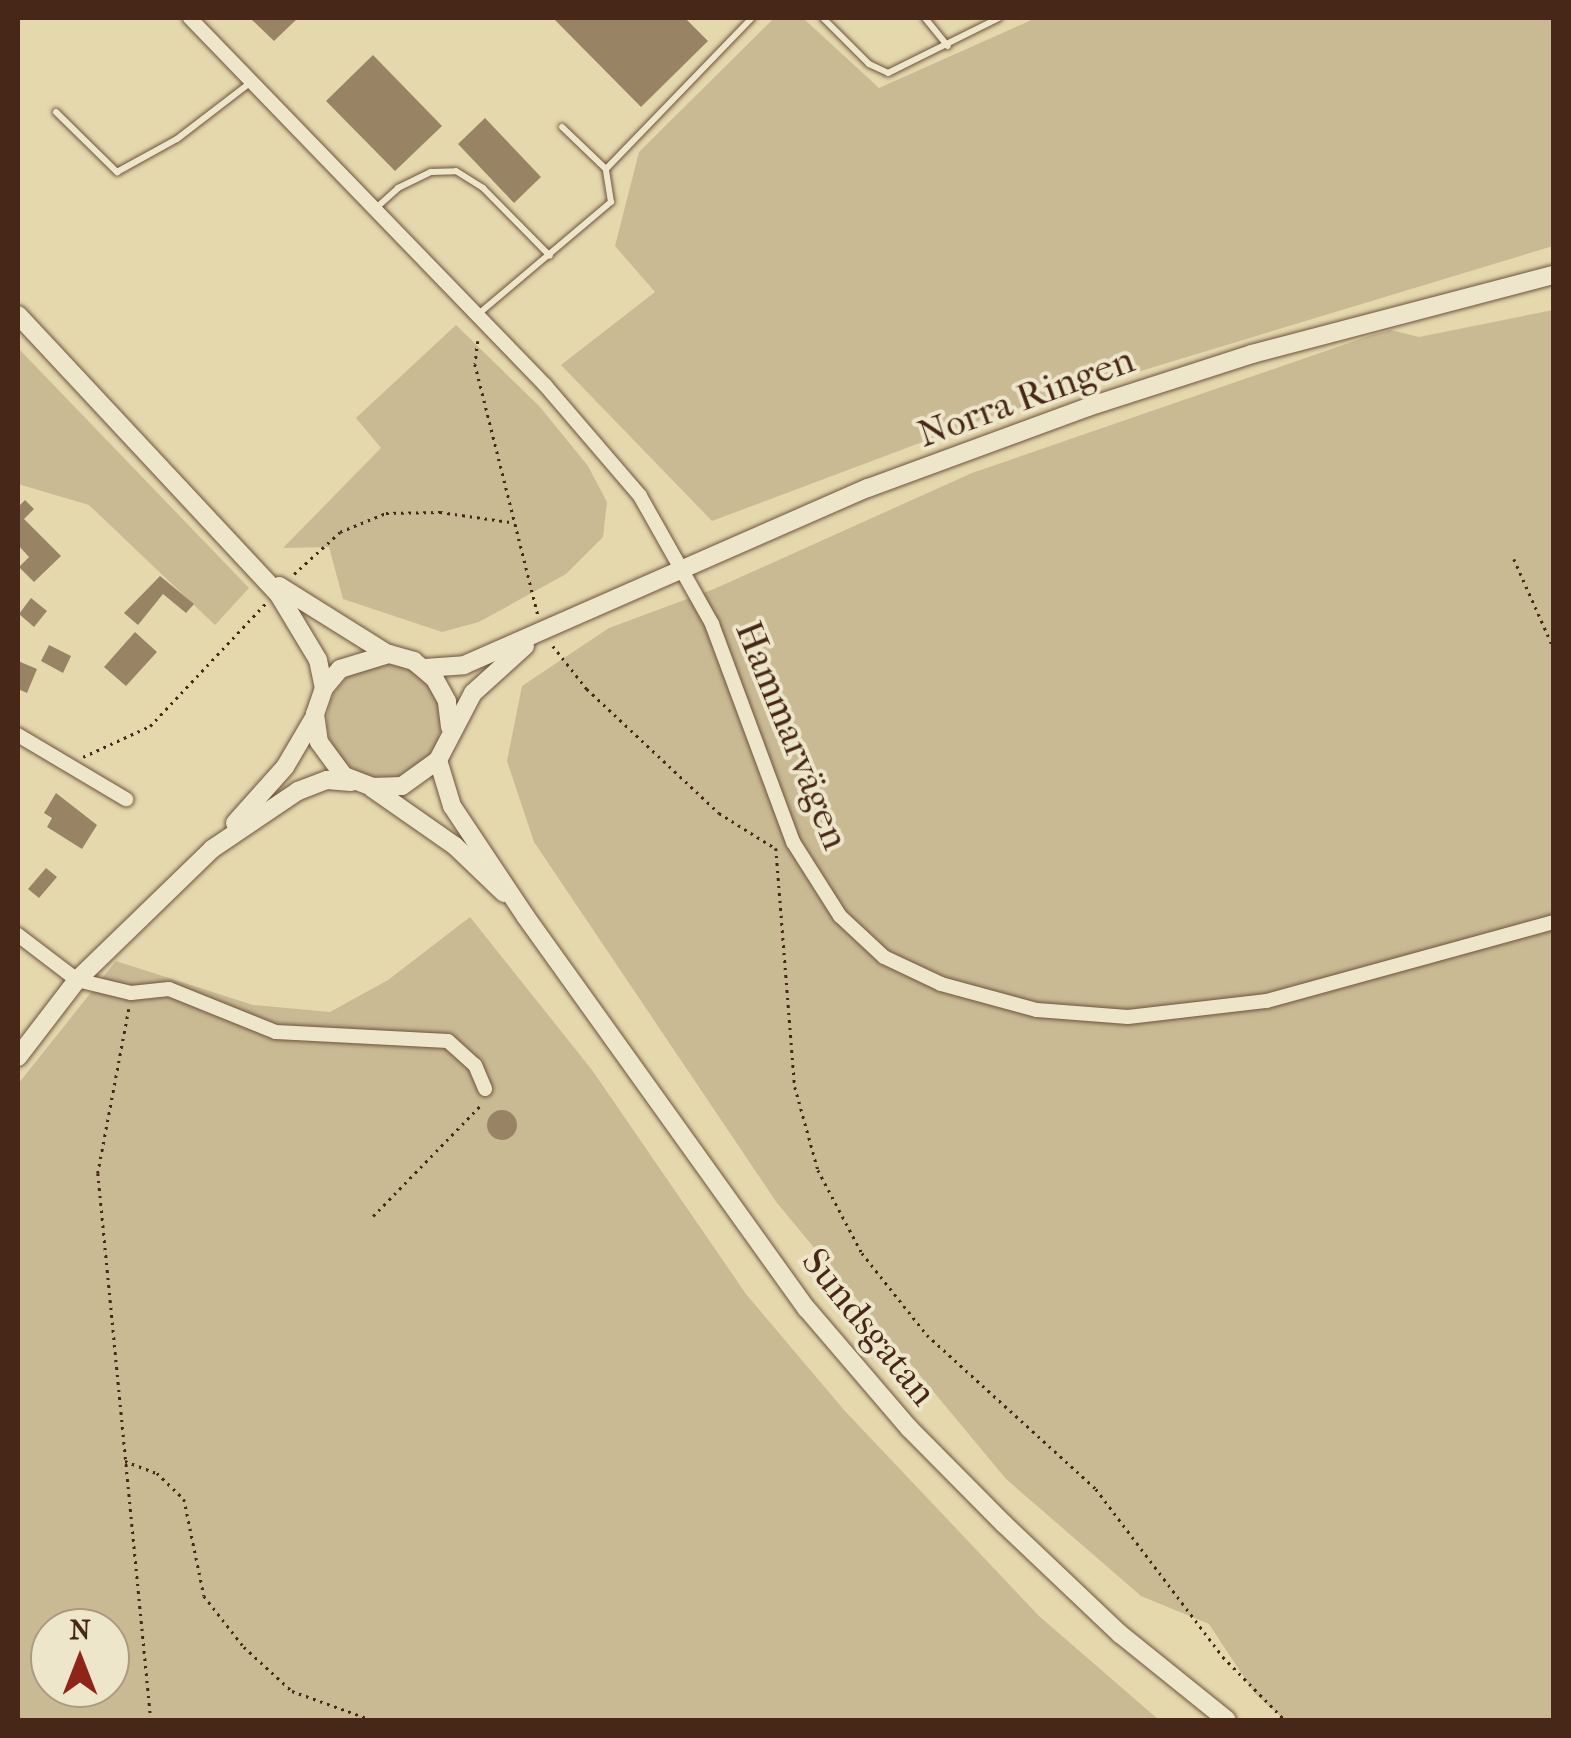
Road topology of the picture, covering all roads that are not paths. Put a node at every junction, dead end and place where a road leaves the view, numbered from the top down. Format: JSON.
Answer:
{"nodes":[{"id":1,"x":190,"y":18,"type":"edge"},
{"id":2,"x":752,"y":18,"type":"edge"},
{"id":3,"x":823,"y":18,"type":"edge"},
{"id":4,"x":926,"y":18,"type":"edge"},
{"id":5,"x":999,"y":18,"type":"edge"},
{"id":6,"x":948,"y":46,"type":"junction"},
{"id":7,"x":252,"y":81,"type":"junction"},
{"id":8,"x":56,"y":112,"type":"dead end"},
{"id":9,"x":562,"y":127,"type":"dead end"},
{"id":10,"x":606,"y":168,"type":"junction"},
{"id":11,"x":375,"y":210,"type":"junction"},
{"id":12,"x":550,"y":256,"type":"junction"},
{"id":13,"x":1554,"y":275,"type":"edge"},
{"id":14,"x":18,"y":316,"type":"edge"},
{"id":15,"x":479,"y":321,"type":"junction"},
{"id":16,"x":255,"y":566,"type":"junction"},
{"id":17,"x":682,"y":567,"type":"junction"},
{"id":18,"x":544,"y":632,"type":"junction"},
{"id":19,"x":388,"y":654,"type":"junction"},
{"id":20,"x":425,"y":668,"type":"junction"},
{"id":21,"x":324,"y":688,"type":"junction"},
{"id":22,"x":316,"y":714,"type":"junction"},
{"id":23,"x":450,"y":727,"type":"junction"},
{"id":24,"x":18,"y":735,"type":"edge"},
{"id":25,"x":438,"y":760,"type":"junction"},
{"id":26,"x":364,"y":785,"type":"junction"},
{"id":27,"x":126,"y":799,"type":"dead end"},
{"id":28,"x":212,"y":849,"type":"junction"},
{"id":29,"x":526,"y":917,"type":"junction"},
{"id":30,"x":1554,"y":922,"type":"edge"},
{"id":31,"x":18,"y":935,"type":"edge"},
{"id":32,"x":77,"y":980,"type":"junction"},
{"id":33,"x":18,"y":1057,"type":"edge"},
{"id":34,"x":485,"y":1089,"type":"road end"},
{"id":35,"x":1227,"y":1720,"type":"edge"}],
"edges":[{"from":1,"to":7,"type":"street","name":"Hammarvägen"},
{"from":2,"to":10,"type":"lane"},
{"from":3,"to":6,"type":"lane"},
{"from":4,"to":6,"type":"lane"},
{"from":5,"to":6,"type":"lane"},
{"from":7,"to":8,"type":"lane"},
{"from":7,"to":11,"type":"street","name":"Hammarvägen"},
{"from":9,"to":10,"type":"lane"},
{"from":10,"to":12,"type":"lane"},
{"from":11,"to":12,"type":"lane"},
{"from":11,"to":15,"type":"street","name":"Hammarvägen"},
{"from":12,"to":15,"type":"lane"},
{"from":13,"to":17,"type":"main road","name":"Norra Ringen"},
{"from":14,"to":16,"type":"main road"},
{"from":15,"to":17,"type":"street","name":"Hammarvägen"},
{"from":16,"to":19,"type":"main road"},
{"from":16,"to":21,"type":"main road"},
{"from":17,"to":18,"type":"main road","name":"Norra Ringen"},
{"from":17,"to":30,"type":"street","name":"Hammarvägen"},
{"from":18,"to":20,"type":"main road","name":"Norra Ringen"},
{"from":18,"to":23,"type":"main road","name":"Norra Ringen"},
{"from":19,"to":20,"type":"main road"},
{"from":19,"to":21,"type":"main road"},
{"from":20,"to":23,"type":"main road"},
{"from":21,"to":22,"type":"main road"},
{"from":22,"to":26,"type":"main road"},
{"from":22,"to":28,"type":"main road"},
{"from":23,"to":25,"type":"main road"},
{"from":24,"to":27,"type":"street"},
{"from":25,"to":26,"type":"main road"},
{"from":25,"to":29,"type":"main road","name":"Sundsgatan"},
{"from":26,"to":28,"type":"main road"},
{"from":26,"to":29,"type":"main road","name":"Sundsgatan"},
{"from":28,"to":32,"type":"main road"},
{"from":29,"to":35,"type":"main road","name":"Sundsgatan"},
{"from":31,"to":32,"type":"street"},
{"from":32,"to":33,"type":"main road"},
{"from":32,"to":34,"type":"street"}]}
